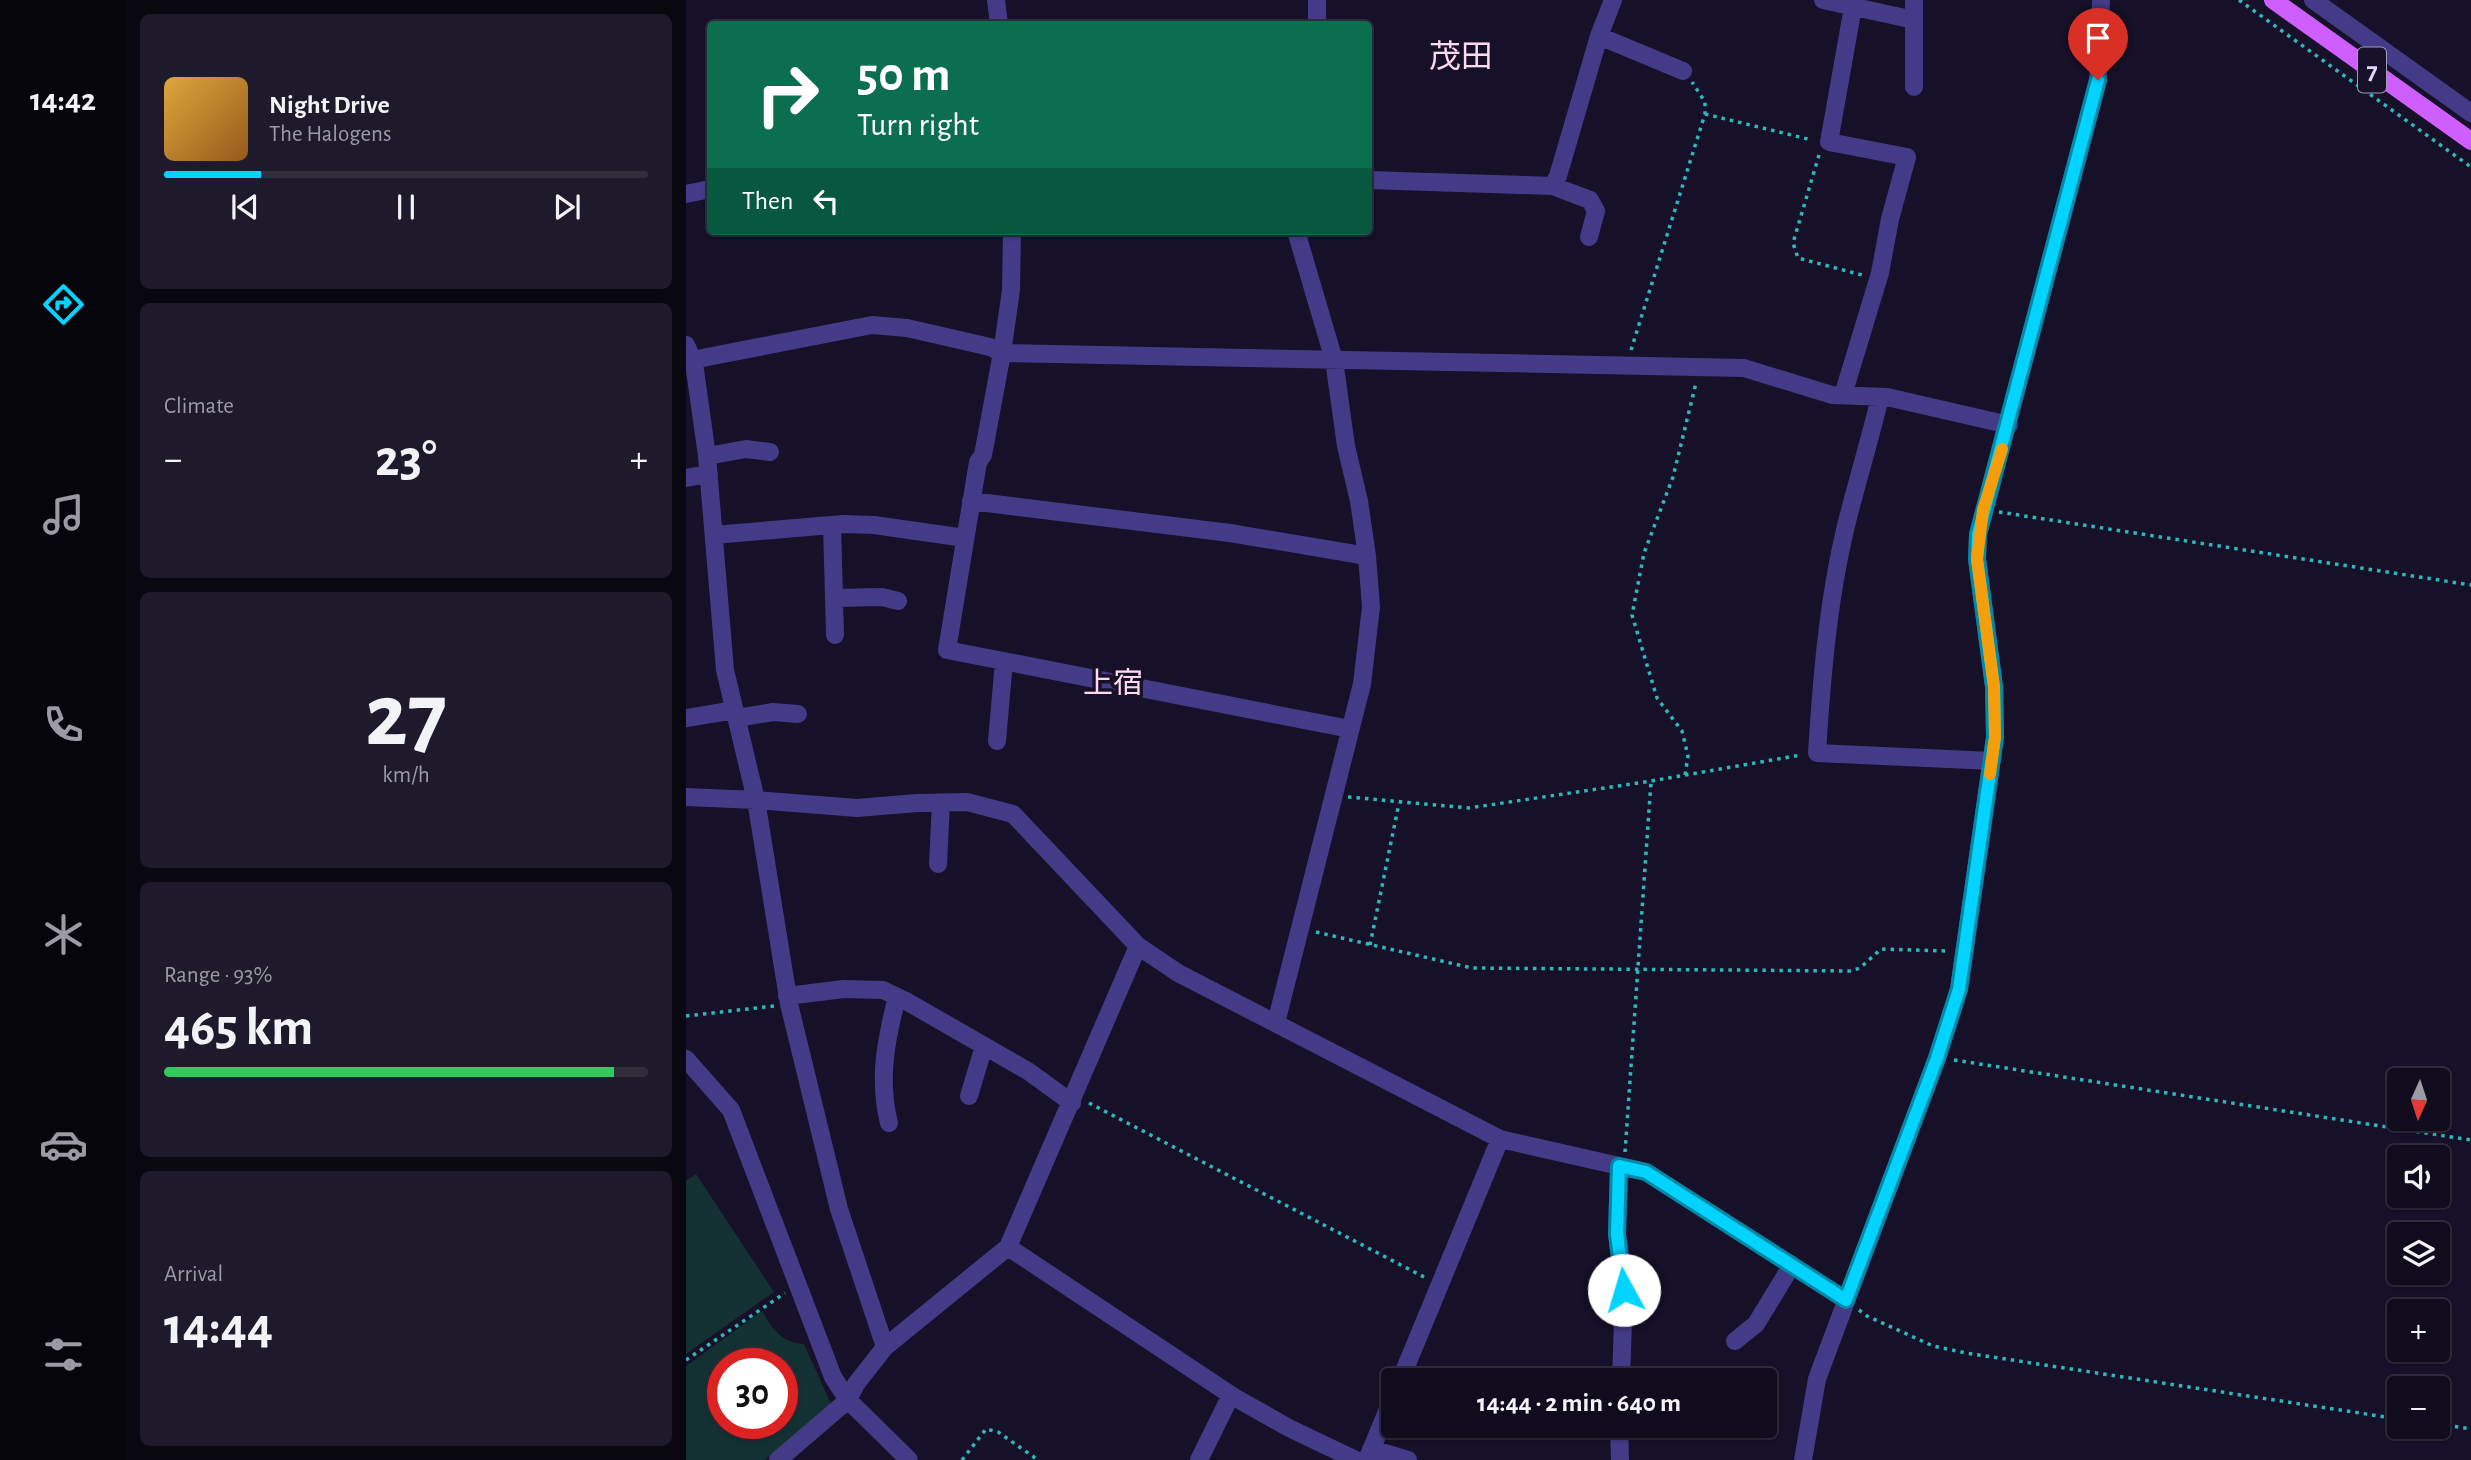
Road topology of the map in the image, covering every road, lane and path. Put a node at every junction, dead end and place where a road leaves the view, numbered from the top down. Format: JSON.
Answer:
{"nodes":[{"id":1,"x":996,"y":0,"type":"edge"},
{"id":2,"x":1317,"y":0,"type":"edge"},
{"id":3,"x":1613,"y":0,"type":"edge"},
{"id":4,"x":1823,"y":0,"type":"edge"},
{"id":5,"x":1914,"y":0,"type":"edge"},
{"id":6,"x":2101,"y":0,"type":"edge"},
{"id":7,"x":2239,"y":0,"type":"edge"},
{"id":8,"x":2313,"y":0,"type":"edge"},
{"id":9,"x":2281,"y":2,"type":"edge"},
{"id":10,"x":1853,"y":7,"type":"junction"},
{"id":11,"x":1914,"y":20,"type":"junction"},
{"id":12,"x":999,"y":21,"type":"edge"},
{"id":13,"x":1317,"y":21,"type":"edge"},
{"id":14,"x":1599,"y":36,"type":"junction"},
{"id":15,"x":1683,"y":71,"type":"joint"},
{"id":16,"x":1914,"y":87,"type":"dead end"},
{"id":17,"x":2471,"y":113,"type":"edge"},
{"id":18,"x":1705,"y":114,"type":"junction"},
{"id":19,"x":2471,"y":141,"type":"edge"},
{"id":20,"x":2471,"y":167,"type":"edge"},
{"id":21,"x":1372,"y":180,"type":"edge"},
{"id":22,"x":1553,"y":186,"type":"junction"},
{"id":23,"x":707,"y":190,"type":"edge"},
{"id":24,"x":686,"y":194,"type":"edge"},
{"id":25,"x":1012,"y":235,"type":"edge"},
{"id":26,"x":1297,"y":235,"type":"edge"},
{"id":27,"x":1589,"y":237,"type":"dead end"},
{"id":28,"x":1878,"y":279,"type":"junction"},
{"id":29,"x":689,"y":352,"type":"edge"},
{"id":30,"x":1002,"y":354,"type":"junction"},
{"id":31,"x":1334,"y":360,"type":"junction"},
{"id":32,"x":1628,"y":366,"type":"junction"},
{"id":33,"x":1700,"y":367,"type":"junction"},
{"id":34,"x":1843,"y":395,"type":"junction"},
{"id":35,"x":1880,"y":397,"type":"junction"},
{"id":36,"x":693,"y":413,"type":"edge"},
{"id":37,"x":2009,"y":425,"type":"junction"},
{"id":38,"x":770,"y":452,"type":"dead end"},
{"id":39,"x":708,"y":465,"type":"junction"},
{"id":40,"x":686,"y":478,"type":"edge"},
{"id":41,"x":971,"y":501,"type":"junction"},
{"id":42,"x":1983,"y":510,"type":"junction"},
{"id":43,"x":832,"y":525,"type":"junction"},
{"id":44,"x":714,"y":535,"type":"junction"},
{"id":45,"x":965,"y":538,"type":"junction"},
{"id":46,"x":1367,"y":556,"type":"junction"},
{"id":47,"x":2471,"y":585,"type":"edge"},
{"id":48,"x":834,"y":598,"type":"junction"},
{"id":49,"x":898,"y":601,"type":"dead end"},
{"id":50,"x":835,"y":635,"type":"dead end"},
{"id":51,"x":1004,"y":661,"type":"junction"},
{"id":52,"x":736,"y":714,"type":"junction"},
{"id":53,"x":798,"y":714,"type":"dead end"},
{"id":54,"x":686,"y":718,"type":"edge"},
{"id":55,"x":1350,"y":729,"type":"junction"},
{"id":56,"x":997,"y":741,"type":"dead end"},
{"id":57,"x":1817,"y":753,"type":"junction"},
{"id":58,"x":1992,"y":761,"type":"junction"},
{"id":59,"x":1685,"y":775,"type":"junction"},
{"id":60,"x":1651,"y":781,"type":"junction"},
{"id":61,"x":1334,"y":796,"type":"junction"},
{"id":62,"x":686,"y":797,"type":"edge"},
{"id":63,"x":756,"y":800,"type":"junction"},
{"id":64,"x":1399,"y":802,"type":"junction"},
{"id":65,"x":941,"y":803,"type":"junction"},
{"id":66,"x":938,"y":864,"type":"dead end"},
{"id":67,"x":1300,"y":928,"type":"junction"},
{"id":68,"x":1370,"y":944,"type":"junction"},
{"id":69,"x":1138,"y":946,"type":"junction"},
{"id":70,"x":1964,"y":952,"type":"junction"},
{"id":71,"x":1637,"y":970,"type":"junction"},
{"id":72,"x":897,"y":997,"type":"junction"},
{"id":73,"x":788,"y":1000,"type":"junction"},
{"id":74,"x":686,"y":1016,"type":"edge"},
{"id":75,"x":1276,"y":1023,"type":"junction"},
{"id":76,"x":984,"y":1046,"type":"junction"},
{"id":77,"x":1937,"y":1058,"type":"junction"},
{"id":78,"x":686,"y":1059,"type":"edge"},
{"id":79,"x":969,"y":1097,"type":"dead end"},
{"id":80,"x":1073,"y":1099,"type":"junction"},
{"id":81,"x":889,"y":1123,"type":"dead end"},
{"id":82,"x":1500,"y":1139,"type":"junction"},
{"id":83,"x":2471,"y":1140,"type":"edge"},
{"id":84,"x":1622,"y":1167,"type":"junction"},
{"id":85,"x":1008,"y":1247,"type":"junction"},
{"id":86,"x":1793,"y":1265,"type":"junction"},
{"id":87,"x":798,"y":1284,"type":"junction"},
{"id":88,"x":1440,"y":1285,"type":"junction"},
{"id":89,"x":1846,"y":1300,"type":"junction"},
{"id":90,"x":1735,"y":1341,"type":"dead end"},
{"id":91,"x":885,"y":1347,"type":"junction"},
{"id":92,"x":686,"y":1360,"type":"edge"},
{"id":93,"x":1405,"y":1368,"type":"edge"},
{"id":94,"x":1621,"y":1368,"type":"edge"},
{"id":95,"x":1231,"y":1395,"type":"junction"},
{"id":96,"x":848,"y":1401,"type":"junction"},
{"id":97,"x":2387,"y":1417,"type":"edge"},
{"id":98,"x":1381,"y":1426,"type":"edge"},
{"id":99,"x":2450,"y":1426,"type":"edge"},
{"id":100,"x":2471,"y":1429,"type":"edge"},
{"id":101,"x":1619,"y":1438,"type":"edge"},
{"id":102,"x":1369,"y":1454,"type":"edge"},
{"id":103,"x":778,"y":1460,"type":"edge"},
{"id":104,"x":909,"y":1460,"type":"edge"},
{"id":105,"x":962,"y":1460,"type":"edge"},
{"id":106,"x":1038,"y":1460,"type":"edge"},
{"id":107,"x":1199,"y":1460,"type":"edge"},
{"id":108,"x":1356,"y":1460,"type":"edge"},
{"id":109,"x":1408,"y":1460,"type":"edge"},
{"id":110,"x":1619,"y":1460,"type":"edge"},
{"id":111,"x":1803,"y":1460,"type":"edge"}],
"edges":[{"from":1,"to":12,"type":"street"},
{"from":2,"to":13,"type":"street"},
{"from":3,"to":14,"type":"street"},
{"from":4,"to":10,"type":"street"},
{"from":5,"to":11,"type":"street"},
{"from":6,"to":37,"type":"street"},
{"from":7,"to":20,"type":"path"},
{"from":8,"to":17,"type":"street"},
{"from":9,"to":19,"type":"main road","number":"7"},
{"from":10,"to":11,"type":"street"},
{"from":10,"to":28,"type":"street"},
{"from":11,"to":16,"type":"street"},
{"from":14,"to":15,"type":"street"},
{"from":14,"to":22,"type":"street"},
{"from":15,"to":18,"type":"path"},
{"from":18,"to":28,"type":"path"},
{"from":18,"to":32,"type":"path"},
{"from":21,"to":22,"type":"street"},
{"from":22,"to":27,"type":"street"},
{"from":23,"to":24,"type":"street"},
{"from":25,"to":30,"type":"street"},
{"from":26,"to":31,"type":"street"},
{"from":28,"to":34,"type":"street"},
{"from":29,"to":30,"type":"street"},
{"from":29,"to":36,"type":"street"},
{"from":30,"to":31,"type":"street"},
{"from":30,"to":41,"type":"street"},
{"from":31,"to":32,"type":"street"},
{"from":31,"to":46,"type":"street"},
{"from":32,"to":33,"type":"street"},
{"from":33,"to":34,"type":"street"},
{"from":33,"to":59,"type":"path"},
{"from":34,"to":35,"type":"street"},
{"from":35,"to":37,"type":"street"},
{"from":35,"to":57,"type":"street"},
{"from":36,"to":39,"type":"street"},
{"from":37,"to":42,"type":"street"},
{"from":38,"to":39,"type":"street"},
{"from":39,"to":40,"type":"street"},
{"from":39,"to":44,"type":"street"},
{"from":41,"to":45,"type":"street"},
{"from":41,"to":46,"type":"street"},
{"from":42,"to":47,"type":"path"},
{"from":42,"to":58,"type":"street"},
{"from":43,"to":44,"type":"street"},
{"from":43,"to":45,"type":"street"},
{"from":43,"to":48,"type":"street"},
{"from":44,"to":52,"type":"street"},
{"from":45,"to":51,"type":"street"},
{"from":46,"to":55,"type":"street"},
{"from":48,"to":49,"type":"street"},
{"from":48,"to":50,"type":"street"},
{"from":51,"to":55,"type":"street"},
{"from":51,"to":56,"type":"street"},
{"from":52,"to":53,"type":"street"},
{"from":52,"to":54,"type":"street"},
{"from":52,"to":63,"type":"street"},
{"from":55,"to":61,"type":"street"},
{"from":57,"to":58,"type":"street"},
{"from":57,"to":59,"type":"path"},
{"from":58,"to":70,"type":"street"},
{"from":59,"to":60,"type":"path"},
{"from":60,"to":64,"type":"path"},
{"from":60,"to":71,"type":"path"},
{"from":61,"to":64,"type":"path"},
{"from":61,"to":67,"type":"street"},
{"from":62,"to":63,"type":"street"},
{"from":63,"to":65,"type":"street"},
{"from":63,"to":73,"type":"street"},
{"from":64,"to":68,"type":"path"},
{"from":65,"to":66,"type":"street"},
{"from":65,"to":69,"type":"street"},
{"from":67,"to":68,"type":"path"},
{"from":67,"to":75,"type":"street"},
{"from":68,"to":71,"type":"path"},
{"from":69,"to":75,"type":"street"},
{"from":69,"to":80,"type":"street"},
{"from":70,"to":71,"type":"path"},
{"from":70,"to":77,"type":"street"},
{"from":71,"to":84,"type":"path"},
{"from":72,"to":73,"type":"street"},
{"from":72,"to":76,"type":"street"},
{"from":72,"to":81,"type":"street"},
{"from":73,"to":74,"type":"path"},
{"from":73,"to":91,"type":"street"},
{"from":75,"to":82,"type":"street"},
{"from":76,"to":79,"type":"street"},
{"from":76,"to":80,"type":"street"},
{"from":77,"to":83,"type":"path"},
{"from":77,"to":89,"type":"street"},
{"from":78,"to":87,"type":"street"},
{"from":80,"to":85,"type":"street"},
{"from":80,"to":88,"type":"path"},
{"from":82,"to":84,"type":"street"},
{"from":82,"to":88,"type":"street"},
{"from":84,"to":86,"type":"street"},
{"from":84,"to":94,"type":"street"},
{"from":85,"to":91,"type":"street"},
{"from":85,"to":95,"type":"street"},
{"from":86,"to":89,"type":"street"},
{"from":86,"to":90,"type":"street"},
{"from":87,"to":92,"type":"path"},
{"from":87,"to":96,"type":"street"},
{"from":88,"to":93,"type":"street"},
{"from":89,"to":97,"type":"path"},
{"from":89,"to":111,"type":"street"},
{"from":91,"to":96,"type":"street"},
{"from":95,"to":107,"type":"street"},
{"from":95,"to":108,"type":"street"},
{"from":96,"to":103,"type":"street"},
{"from":96,"to":104,"type":"street"},
{"from":98,"to":102,"type":"street"},
{"from":99,"to":100,"type":"path"},
{"from":101,"to":110,"type":"street"},
{"from":102,"to":109,"type":"street"},
{"from":105,"to":106,"type":"path"}]}
